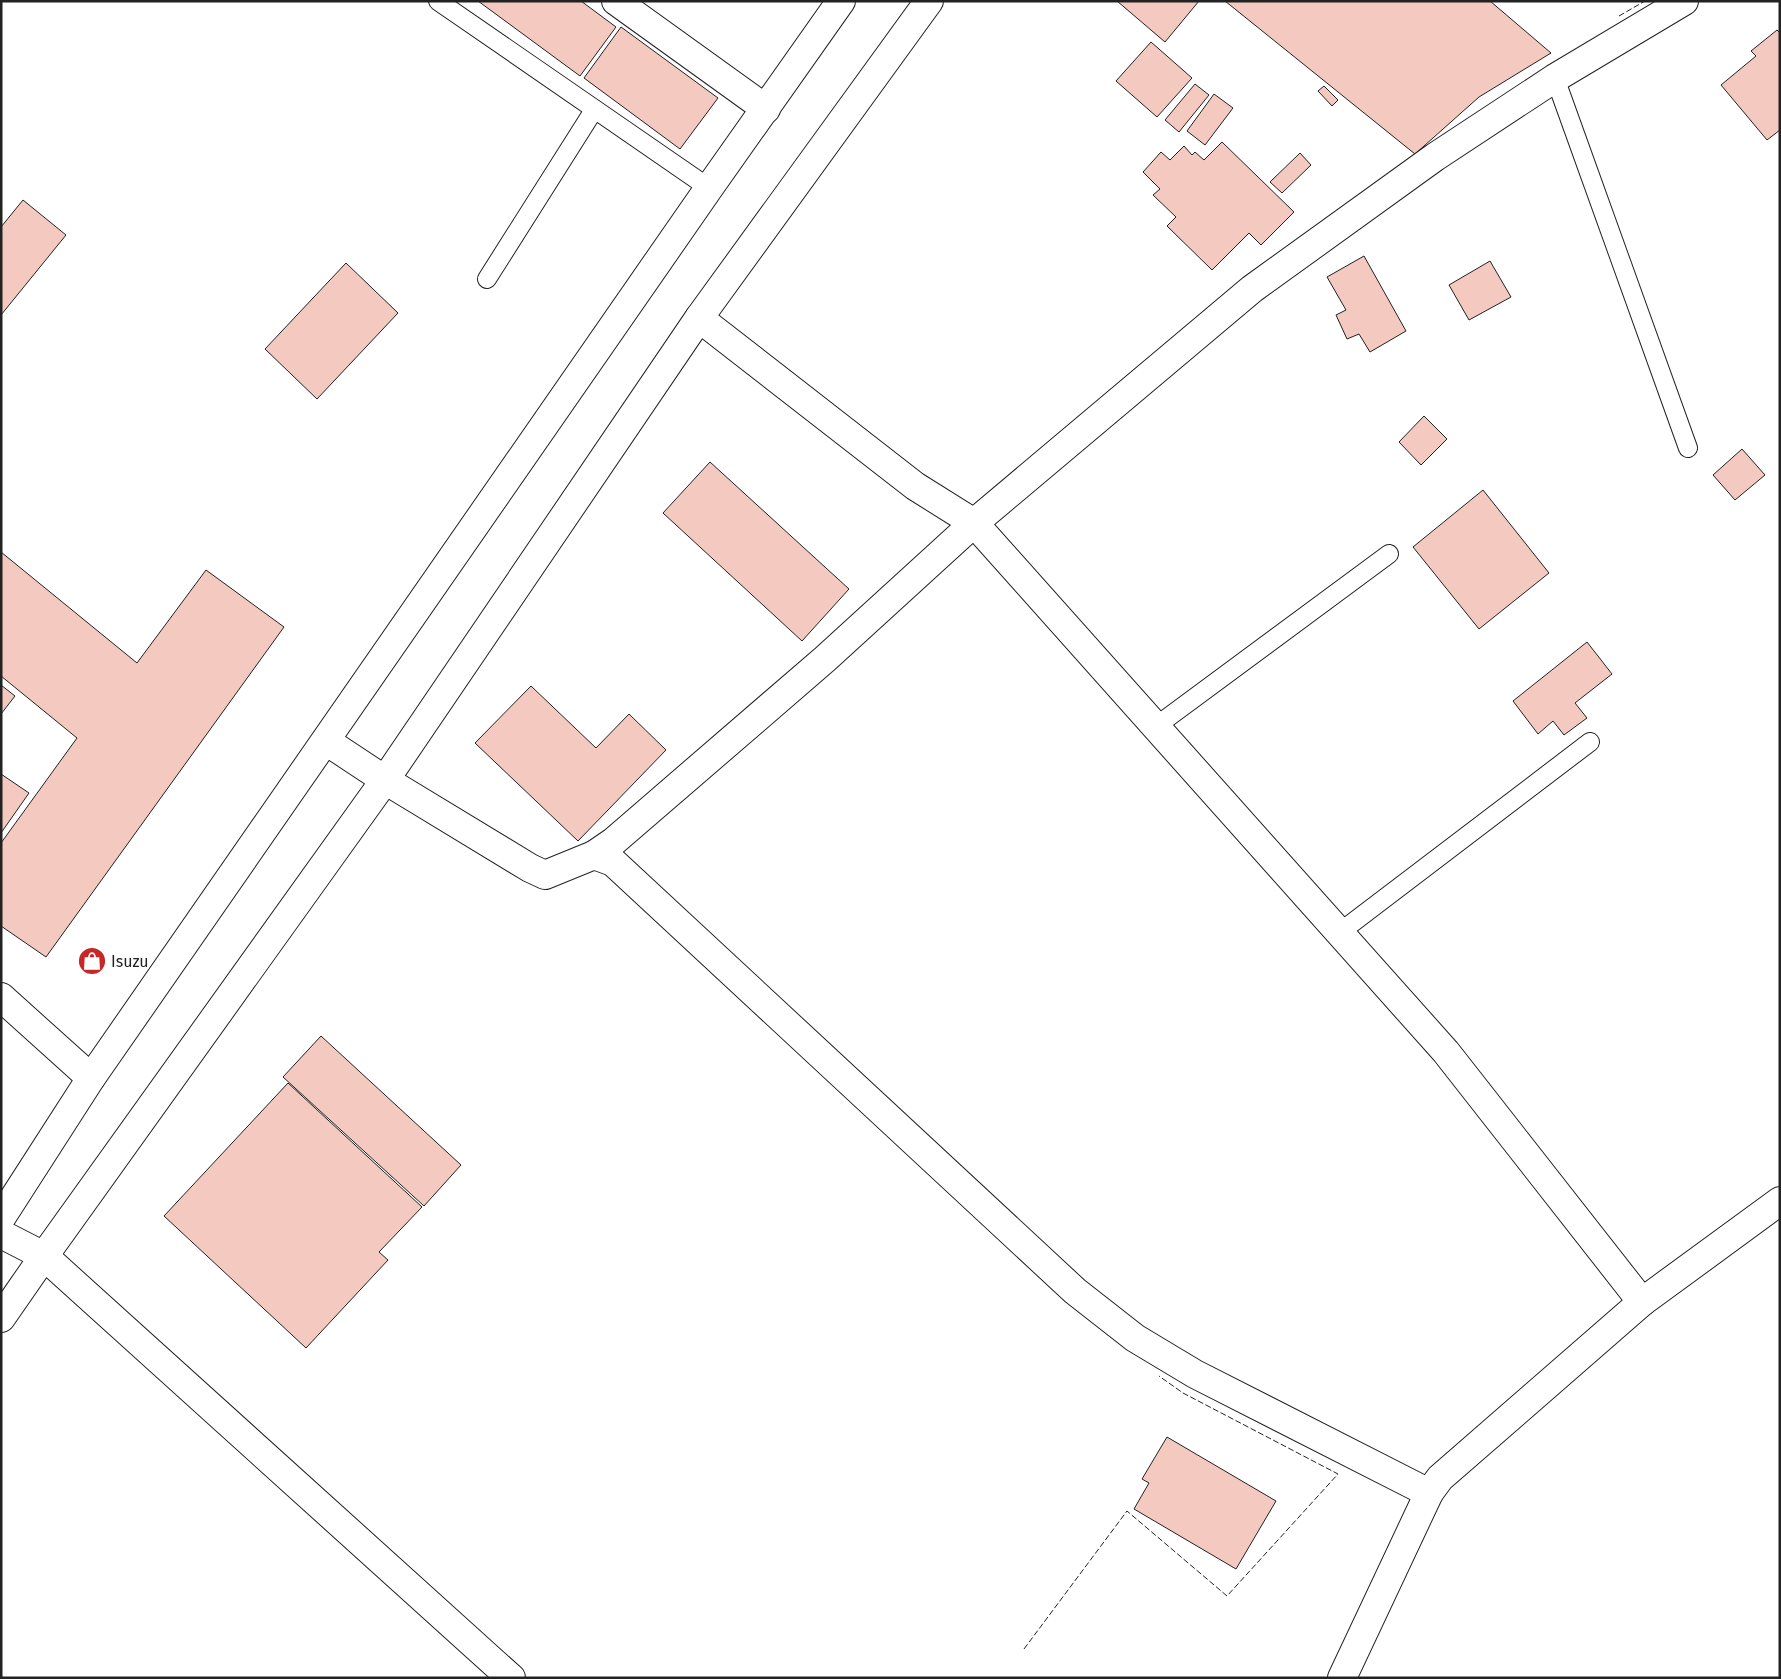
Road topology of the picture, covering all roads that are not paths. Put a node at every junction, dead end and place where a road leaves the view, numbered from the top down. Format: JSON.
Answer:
{"nodes":[{"id":1,"x":438,"y":1,"type":"edge"},
{"id":2,"x":616,"y":1,"type":"edge"},
{"id":3,"x":841,"y":1,"type":"edge"},
{"id":4,"x":929,"y":1,"type":"edge"},
{"id":5,"x":1684,"y":1,"type":"edge"},
{"id":6,"x":1555,"y":78,"type":"junction"},
{"id":7,"x":766,"y":109,"type":"junction"},
{"id":8,"x":594,"y":110,"type":"junction"},
{"id":9,"x":709,"y":188,"type":"junction"},
{"id":10,"x":487,"y":279,"type":"dead end"},
{"id":11,"x":699,"y":318,"type":"junction"},
{"id":12,"x":1688,"y":448,"type":"dead end"},
{"id":13,"x":974,"y":523,"type":"junction"},
{"id":14,"x":1388,"y":554,"type":"dead end"},
{"id":15,"x":1155,"y":727,"type":"junction"},
{"id":16,"x":326,"y":741,"type":"junction"},
{"id":17,"x":1590,"y":742,"type":"dead end"},
{"id":18,"x":385,"y":780,"type":"junction"},
{"id":19,"x":594,"y":856,"type":"junction"},
{"id":20,"x":1339,"y":933,"type":"junction"},
{"id":21,"x":1,"y":997,"type":"edge"},
{"id":22,"x":91,"y":1078,"type":"junction"},
{"id":23,"x":1780,"y":1201,"type":"edge"},
{"id":24,"x":1,"y":1218,"type":"edge"},
{"id":25,"x":1,"y":1234,"type":"edge"},
{"id":26,"x":44,"y":1256,"type":"junction"},
{"id":27,"x":1642,"y":1302,"type":"junction"},
{"id":28,"x":1,"y":1318,"type":"edge"},
{"id":29,"x":1429,"y":1493,"type":"junction"},
{"id":30,"x":511,"y":1678,"type":"edge"},
{"id":31,"x":1342,"y":1678,"type":"edge"}],
"edges":[{"from":1,"to":8,"type":"lane"},
{"from":2,"to":7,"type":"main road"},
{"from":3,"to":7,"type":"main road"},
{"from":4,"to":11,"type":"main road"},
{"from":5,"to":6,"type":"main road"},
{"from":6,"to":12,"type":"lane"},
{"from":6,"to":13,"type":"main road"},
{"from":7,"to":9,"type":"main road"},
{"from":8,"to":9,"type":"lane"},
{"from":8,"to":10,"type":"lane"},
{"from":9,"to":16,"type":"main road"},
{"from":11,"to":13,"type":"main road"},
{"from":11,"to":18,"type":"main road"},
{"from":13,"to":15,"type":"main road"},
{"from":13,"to":19,"type":"main road"},
{"from":14,"to":15,"type":"lane"},
{"from":15,"to":20,"type":"main road"},
{"from":16,"to":18,"type":"main road"},
{"from":16,"to":22,"type":"main road"},
{"from":17,"to":20,"type":"lane"},
{"from":18,"to":19,"type":"main road"},
{"from":18,"to":26,"type":"main road"},
{"from":19,"to":29,"type":"main road"},
{"from":20,"to":27,"type":"main road"},
{"from":21,"to":22,"type":"main road"},
{"from":22,"to":24,"type":"main road"},
{"from":23,"to":27,"type":"main road"},
{"from":25,"to":26,"type":"main road"},
{"from":26,"to":28,"type":"main road"},
{"from":26,"to":30,"type":"main road"},
{"from":27,"to":29,"type":"main road"},
{"from":29,"to":31,"type":"main road"}]}
